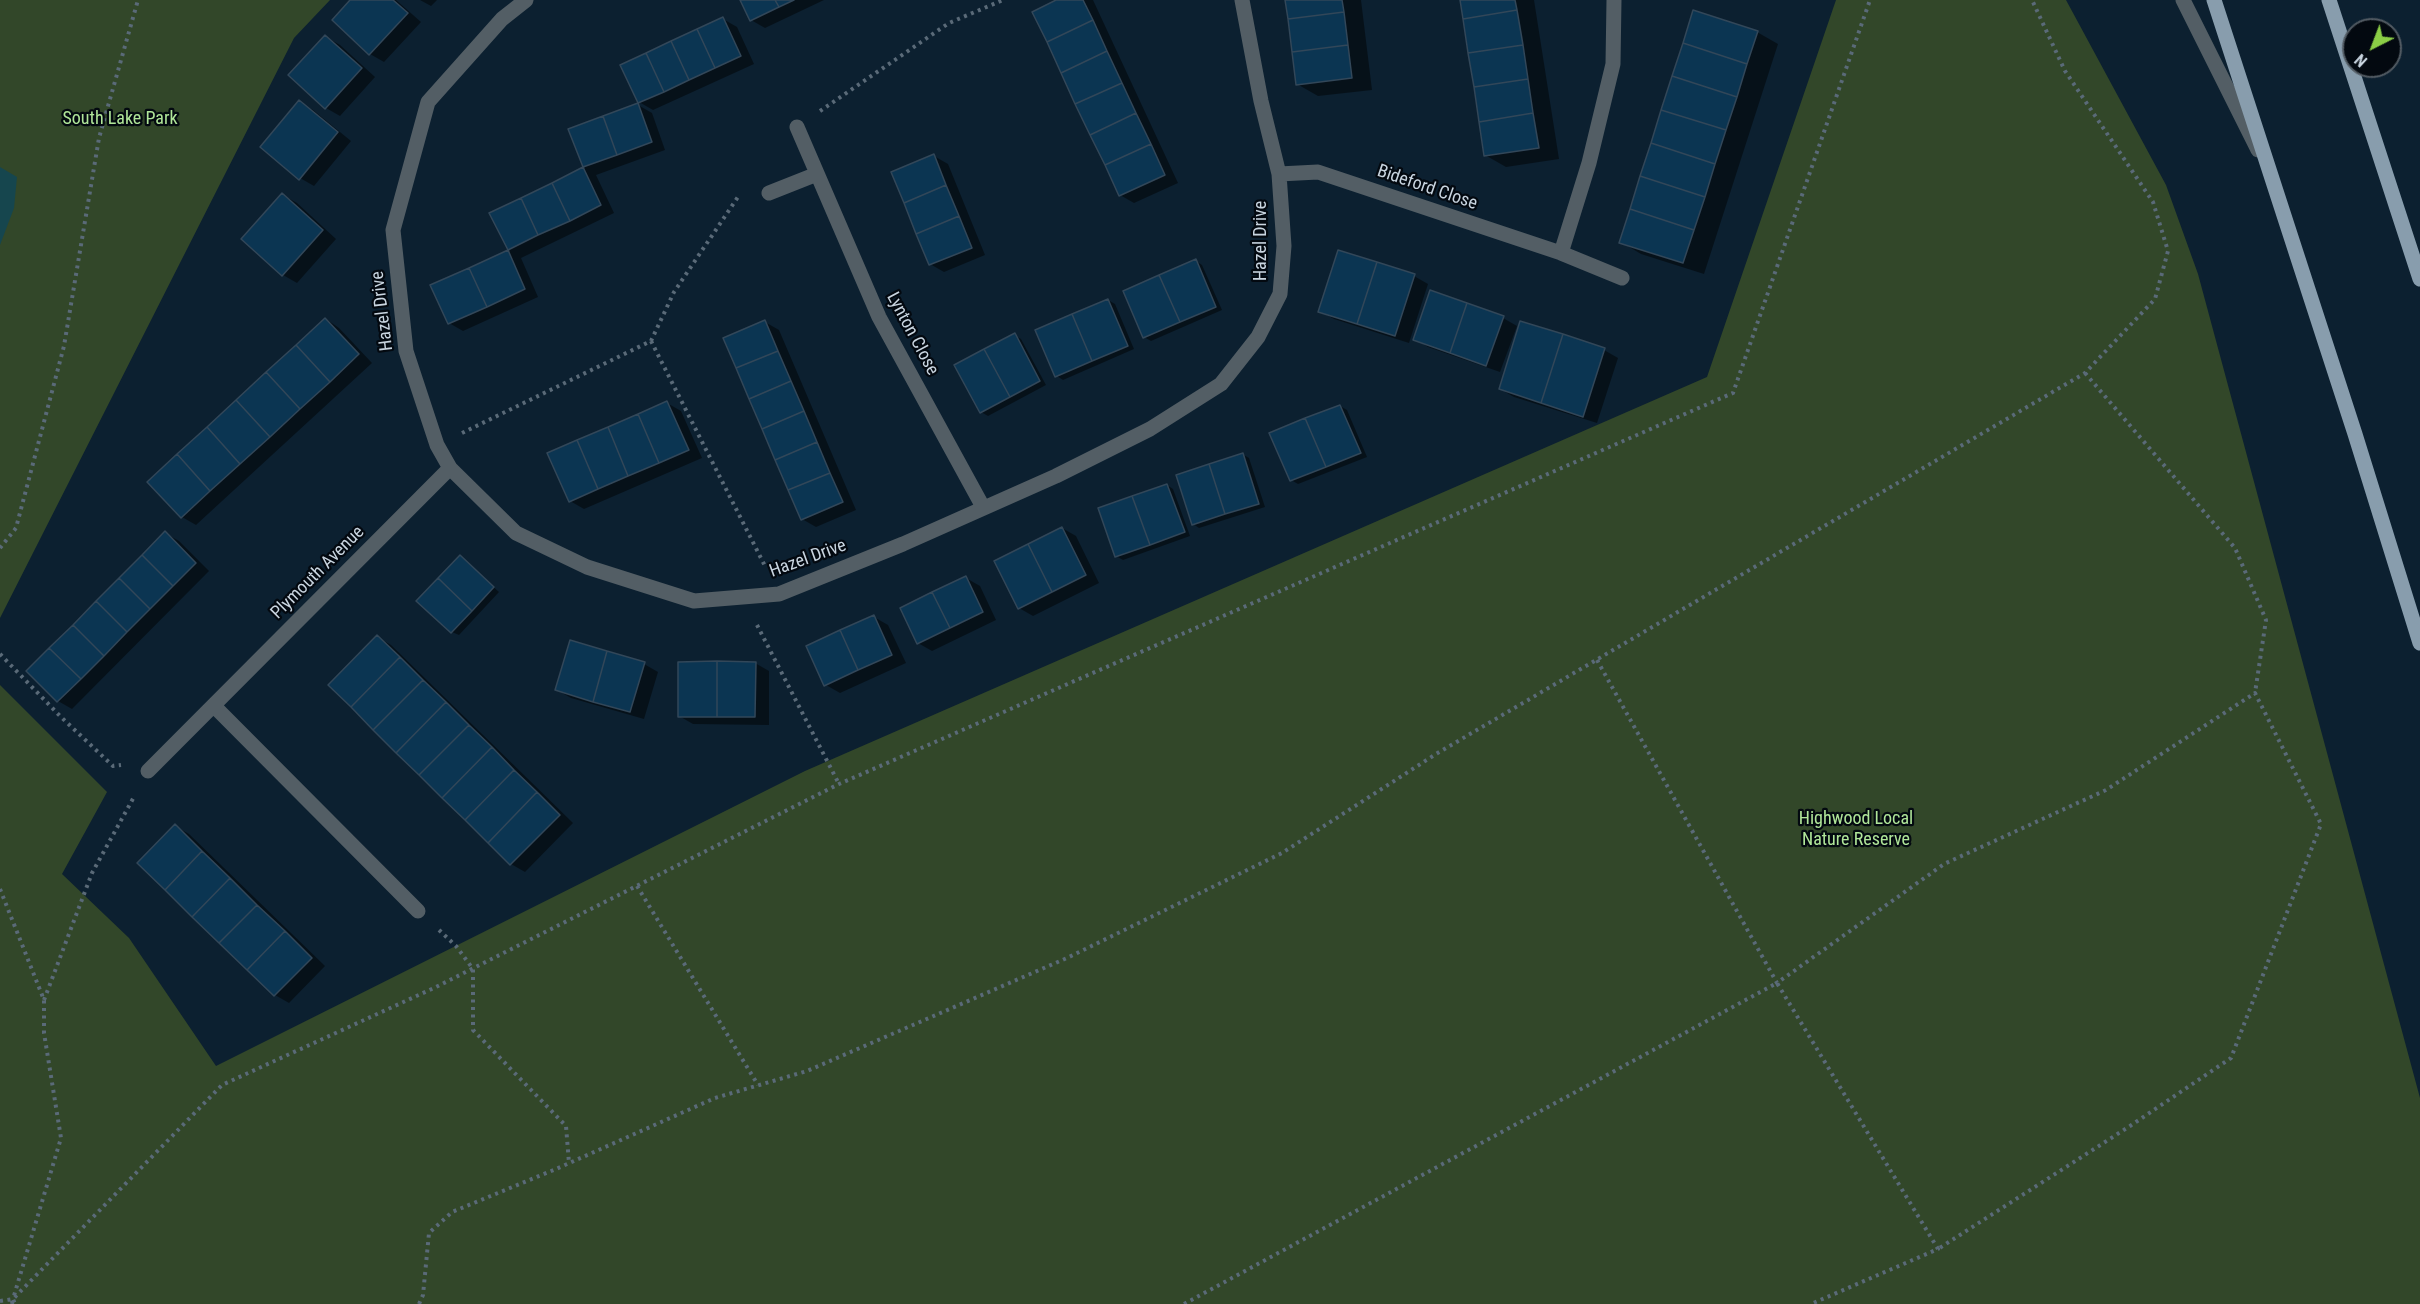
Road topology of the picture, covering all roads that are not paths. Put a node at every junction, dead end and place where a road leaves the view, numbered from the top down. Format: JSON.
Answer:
{"nodes":[{"id":1,"x":526,"y":0,"type":"edge"},
{"id":2,"x":1242,"y":0,"type":"edge"},
{"id":3,"x":1614,"y":0,"type":"edge"},
{"id":4,"x":2183,"y":0,"type":"edge"},
{"id":5,"x":2214,"y":0,"type":"edge"},
{"id":6,"x":2329,"y":0,"type":"edge"},
{"id":7,"x":797,"y":127,"type":"road end"},
{"id":8,"x":817,"y":174,"type":"junction"},
{"id":9,"x":1279,"y":174,"type":"junction"},
{"id":10,"x":2271,"y":176,"type":"junction"},
{"id":11,"x":769,"y":193,"type":"dead end"},
{"id":12,"x":1561,"y":253,"type":"junction"},
{"id":13,"x":1622,"y":278,"type":"dead end"},
{"id":14,"x":2420,"y":279,"type":"edge"},
{"id":15,"x":450,"y":468,"type":"junction"},
{"id":16,"x":984,"y":507,"type":"junction"},
{"id":17,"x":2420,"y":643,"type":"edge"},
{"id":18,"x":214,"y":706,"type":"junction"},
{"id":19,"x":148,"y":771,"type":"road end"},
{"id":20,"x":418,"y":911,"type":"road end"}],
"edges":[{"from":1,"to":15,"type":"street","name":"Hazel Drive"},
{"from":2,"to":9,"type":"street","name":"Hazel Drive"},
{"from":3,"to":12,"type":"street"},
{"from":4,"to":10,"type":"street"},
{"from":5,"to":10,"type":"main road"},
{"from":6,"to":14,"type":"main road"},
{"from":7,"to":8,"type":"street","name":"Lynton Close"},
{"from":8,"to":11,"type":"street"},
{"from":8,"to":16,"type":"street","name":"Lynton Close"},
{"from":9,"to":12,"type":"street","name":"Bideford Close"},
{"from":9,"to":16,"type":"street","name":"Hazel Drive"},
{"from":10,"to":17,"type":"main road"},
{"from":12,"to":13,"type":"street","name":"Bideford Close"},
{"from":15,"to":16,"type":"street","name":"Hazel Drive"},
{"from":15,"to":18,"type":"street","name":"Plymouth Avenue"},
{"from":18,"to":19,"type":"street","name":"Plymouth Avenue"},
{"from":18,"to":20,"type":"street"}]}
